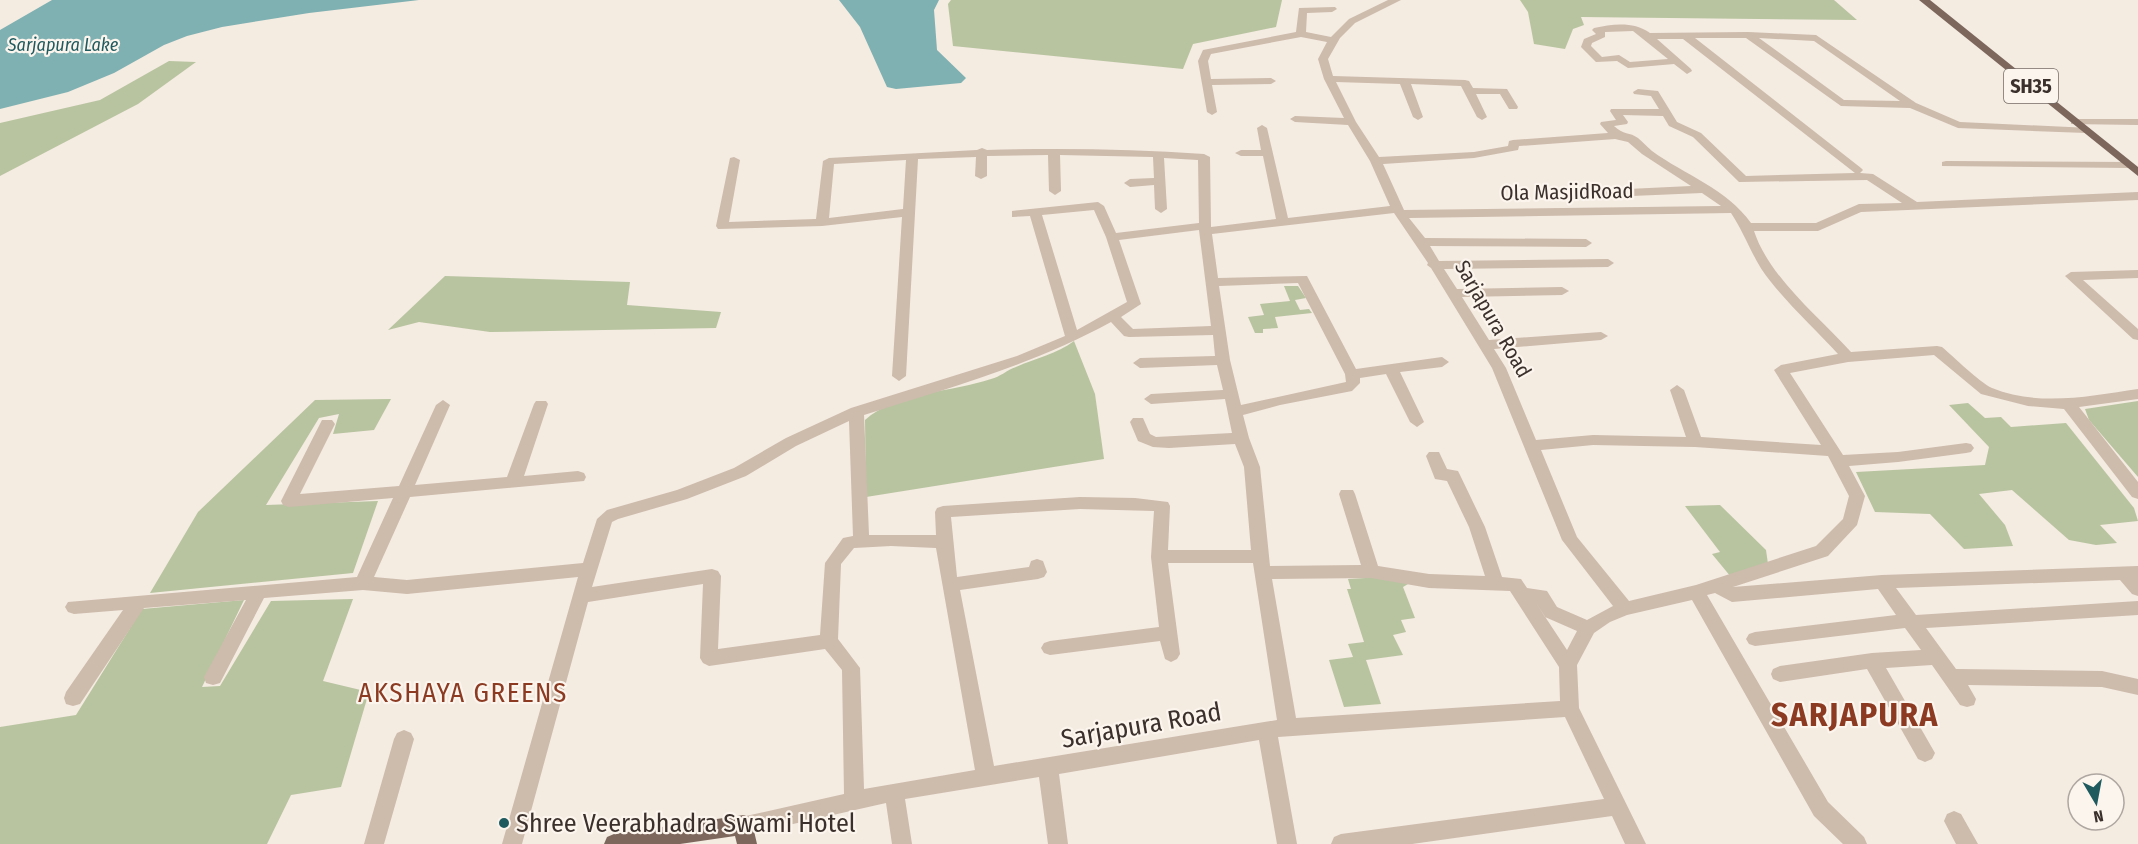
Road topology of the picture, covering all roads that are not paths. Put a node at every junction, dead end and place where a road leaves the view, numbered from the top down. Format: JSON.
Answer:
{"nodes":[{"id":1,"x":1325,"y":0,"type":"edge"},
{"id":2,"x":1396,"y":0,"type":"edge"},
{"id":3,"x":1924,"y":0,"type":"edge"},
{"id":4,"x":1936,"y":0,"type":"edge"},
{"id":5,"x":1332,"y":9,"type":"junction"},
{"id":6,"x":1354,"y":18,"type":"junction"},
{"id":7,"x":1301,"y":34,"type":"junction"},
{"id":8,"x":1748,"y":35,"type":"junction"},
{"id":9,"x":1647,"y":36,"type":"junction"},
{"id":10,"x":1686,"y":36,"type":"junction"},
{"id":11,"x":1331,"y":40,"type":"junction"},
{"id":12,"x":1675,"y":61,"type":"junction"},
{"id":13,"x":1687,"y":71,"type":"dead end"},
{"id":14,"x":1329,"y":79,"type":"junction"},
{"id":15,"x":1271,"y":81,"type":"dead end"},
{"id":16,"x":1404,"y":81,"type":"junction"},
{"id":17,"x":1206,"y":82,"type":"junction"},
{"id":18,"x":1471,"y":91,"type":"junction"},
{"id":19,"x":1638,"y":92,"type":"dead end"},
{"id":20,"x":1912,"y":105,"type":"junction"},
{"id":21,"x":1513,"y":107,"type":"dead end"},
{"id":22,"x":1212,"y":112,"type":"dead end"},
{"id":23,"x":1665,"y":113,"type":"junction"},
{"id":24,"x":1418,"y":117,"type":"dead end"},
{"id":25,"x":1482,"y":117,"type":"dead end"},
{"id":26,"x":1295,"y":119,"type":"dead end"},
{"id":27,"x":1351,"y":122,"type":"junction"},
{"id":28,"x":2075,"y":122,"type":"joint"},
{"id":29,"x":2138,"y":122,"type":"edge"},
{"id":30,"x":2087,"y":126,"type":"junction"},
{"id":31,"x":1262,"y":128,"type":"dead end"},
{"id":32,"x":1619,"y":137,"type":"junction"},
{"id":33,"x":1054,"y":151,"type":"junction"},
{"id":34,"x":982,"y":152,"type":"junction"},
{"id":35,"x":1158,"y":153,"type":"junction"},
{"id":36,"x":1241,"y":153,"type":"dead end"},
{"id":37,"x":1267,"y":153,"type":"junction"},
{"id":38,"x":912,"y":156,"type":"junction"},
{"id":39,"x":734,"y":160,"type":"dead end"},
{"id":40,"x":1376,"y":161,"type":"junction"},
{"id":41,"x":1946,"y":164,"type":"dead end"},
{"id":42,"x":2135,"y":166,"type":"edge"},
{"id":43,"x":1857,"y":170,"type":"dead end"},
{"id":44,"x":981,"y":176,"type":"dead end"},
{"id":45,"x":1160,"y":181,"type":"junction"},
{"id":46,"x":1130,"y":183,"type":"dead end"},
{"id":47,"x":1707,"y":189,"type":"junction"},
{"id":48,"x":1055,"y":190,"type":"dead end"},
{"id":49,"x":1565,"y":196,"type":"dead end"},
{"id":50,"x":2138,"y":196,"type":"edge"},
{"id":51,"x":1912,"y":204,"type":"junction"},
{"id":52,"x":1161,"y":209,"type":"dead end"},
{"id":53,"x":1735,"y":209,"type":"junction"},
{"id":54,"x":1035,"y":212,"type":"junction"},
{"id":55,"x":1399,"y":212,"type":"junction"},
{"id":56,"x":910,"y":213,"type":"junction"},
{"id":57,"x":1016,"y":214,"type":"dead end"},
{"id":58,"x":822,"y":222,"type":"junction"},
{"id":59,"x":1283,"y":222,"type":"junction"},
{"id":60,"x":1747,"y":227,"type":"junction"},
{"id":61,"x":1205,"y":228,"type":"junction"},
{"id":62,"x":1112,"y":237,"type":"junction"},
{"id":63,"x":1421,"y":242,"type":"junction"},
{"id":64,"x":1586,"y":243,"type":"dead end"},
{"id":65,"x":1608,"y":263,"type":"dead end"},
{"id":66,"x":1433,"y":265,"type":"junction"},
{"id":67,"x":2138,"y":274,"type":"edge"},
{"id":68,"x":1213,"y":282,"type":"junction"},
{"id":69,"x":1562,"y":291,"type":"dead end"},
{"id":70,"x":1451,"y":293,"type":"junction"},
{"id":71,"x":1113,"y":317,"type":"junction"},
{"id":72,"x":1219,"y":330,"type":"junction"},
{"id":73,"x":1601,"y":336,"type":"dead end"},
{"id":74,"x":2138,"y":336,"type":"edge"},
{"id":75,"x":1074,"y":337,"type":"junction"},
{"id":76,"x":1484,"y":345,"type":"junction"},
{"id":77,"x":1848,"y":357,"type":"junction"},
{"id":78,"x":1223,"y":360,"type":"junction"},
{"id":79,"x":1442,"y":362,"type":"dead end"},
{"id":80,"x":1140,"y":363,"type":"dead end"},
{"id":81,"x":1391,"y":369,"type":"junction"},
{"id":82,"x":1352,"y":374,"type":"junction"},
{"id":83,"x":899,"y":376,"type":"dead end"},
{"id":84,"x":1677,"y":390,"type":"dead end"},
{"id":85,"x":1230,"y":394,"type":"junction"},
{"id":86,"x":2138,"y":394,"type":"edge"},
{"id":87,"x":1151,"y":399,"type":"dead end"},
{"id":88,"x":541,"y":404,"type":"dead end"},
{"id":89,"x":2068,"y":404,"type":"junction"},
{"id":90,"x":443,"y":405,"type":"dead end"},
{"id":91,"x":856,"y":412,"type":"junction"},
{"id":92,"x":1234,"y":412,"type":"junction"},
{"id":93,"x":1138,"y":422,"type":"dead end"},
{"id":94,"x":1417,"y":422,"type":"dead end"},
{"id":95,"x":327,"y":424,"type":"dead end"},
{"id":96,"x":1241,"y":438,"type":"junction"},
{"id":97,"x":1695,"y":442,"type":"junction"},
{"id":98,"x":1531,"y":446,"type":"junction"},
{"id":99,"x":1966,"y":448,"type":"dead end"},
{"id":100,"x":1434,"y":456,"type":"dead end"},
{"id":101,"x":1836,"y":456,"type":"junction"},
{"id":102,"x":578,"y":477,"type":"dead end"},
{"id":103,"x":514,"y":481,"type":"junction"},
{"id":104,"x":404,"y":491,"type":"junction"},
{"id":105,"x":2138,"y":493,"type":"edge"},
{"id":106,"x":1347,"y":494,"type":"dead end"},
{"id":107,"x":861,"y":540,"type":"junction"},
{"id":108,"x":944,"y":542,"type":"junction"},
{"id":109,"x":1160,"y":557,"type":"junction"},
{"id":110,"x":1261,"y":564,"type":"junction"},
{"id":111,"x":1037,"y":566,"type":"dead end"},
{"id":112,"x":589,"y":569,"type":"junction"},
{"id":113,"x":1371,"y":572,"type":"junction"},
{"id":114,"x":2131,"y":573,"type":"edge"},
{"id":115,"x":1495,"y":582,"type":"junction"},
{"id":116,"x":1882,"y":582,"type":"junction"},
{"id":117,"x":363,"y":583,"type":"junction"},
{"id":118,"x":950,"y":584,"type":"junction"},
{"id":119,"x":1716,"y":585,"type":"junction"},
{"id":120,"x":2138,"y":589,"type":"edge"},
{"id":121,"x":259,"y":591,"type":"junction"},
{"id":122,"x":1695,"y":592,"type":"junction"},
{"id":123,"x":1522,"y":595,"type":"junction"},
{"id":124,"x":581,"y":596,"type":"junction"},
{"id":125,"x":139,"y":601,"type":"junction"},
{"id":126,"x":74,"y":607,"type":"dead end"},
{"id":127,"x":2138,"y":608,"type":"edge"},
{"id":128,"x":1625,"y":609,"type":"junction"},
{"id":129,"x":1911,"y":621,"type":"junction"},
{"id":130,"x":1588,"y":628,"type":"junction"},
{"id":131,"x":1169,"y":633,"type":"junction"},
{"id":132,"x":1755,"y":639,"type":"dead end"},
{"id":133,"x":829,"y":641,"type":"junction"},
{"id":134,"x":1050,"y":648,"type":"dead end"},
{"id":135,"x":1171,"y":654,"type":"dead end"},
{"id":136,"x":1935,"y":657,"type":"junction"},
{"id":137,"x":1872,"y":662,"type":"junction"},
{"id":138,"x":1568,"y":665,"type":"junction"},
{"id":139,"x":1780,"y":674,"type":"dead end"},
{"id":140,"x":213,"y":677,"type":"dead end"},
{"id":141,"x":1950,"y":677,"type":"junction"},
{"id":142,"x":2138,"y":687,"type":"edge"},
{"id":143,"x":73,"y":698,"type":"dead end"},
{"id":144,"x":1967,"y":699,"type":"dead end"},
{"id":145,"x":1570,"y":708,"type":"junction"},
{"id":146,"x":1288,"y":727,"type":"junction"},
{"id":147,"x":1267,"y":731,"type":"junction"},
{"id":148,"x":404,"y":739,"type":"dead end"},
{"id":149,"x":1925,"y":753,"type":"dead end"},
{"id":150,"x":1048,"y":768,"type":"junction"},
{"id":151,"x":986,"y":776,"type":"junction"},
{"id":152,"x":894,"y":792,"type":"junction"},
{"id":153,"x":854,"y":801,"type":"junction"},
{"id":154,"x":1618,"y":806,"type":"junction"},
{"id":155,"x":1954,"y":821,"type":"dead end"},
{"id":156,"x":746,"y":835,"type":"edge"},
{"id":157,"x":374,"y":844,"type":"edge"},
{"id":158,"x":512,"y":844,"type":"edge"},
{"id":159,"x":614,"y":844,"type":"edge"},
{"id":160,"x":902,"y":844,"type":"edge"},
{"id":161,"x":1058,"y":844,"type":"edge"},
{"id":162,"x":1287,"y":844,"type":"edge"},
{"id":163,"x":1341,"y":844,"type":"edge"},
{"id":164,"x":1636,"y":844,"type":"edge"},
{"id":165,"x":1857,"y":844,"type":"edge"},
{"id":166,"x":1968,"y":844,"type":"edge"}],
"edges":[{"from":1,"to":5,"type":"street"},
{"from":2,"to":6,"type":"street"},
{"from":3,"to":28,"type":"main road","number":"SH35"},
{"from":4,"to":30,"type":"main road","number":"SH35"},
{"from":5,"to":6,"type":"street"},
{"from":5,"to":7,"type":"street"},
{"from":6,"to":11,"type":"street"},
{"from":7,"to":11,"type":"street"},
{"from":7,"to":17,"type":"street"},
{"from":8,"to":10,"type":"street"},
{"from":8,"to":20,"type":"street"},
{"from":8,"to":20,"type":"street"},
{"from":9,"to":10,"type":"street"},
{"from":9,"to":12,"type":"street"},
{"from":9,"to":12,"type":"street"},
{"from":10,"to":43,"type":"street"},
{"from":11,"to":14,"type":"street","name":"Sarjapura Road"},
{"from":12,"to":13,"type":"street"},
{"from":14,"to":16,"type":"street"},
{"from":14,"to":27,"type":"street","name":"Sarjapura Road"},
{"from":15,"to":17,"type":"street"},
{"from":16,"to":18,"type":"street"},
{"from":16,"to":24,"type":"street"},
{"from":17,"to":22,"type":"street"},
{"from":18,"to":21,"type":"street"},
{"from":18,"to":25,"type":"street"},
{"from":19,"to":23,"type":"street"},
{"from":20,"to":30,"type":"street"},
{"from":23,"to":32,"type":"street"},
{"from":23,"to":51,"type":"street"},
{"from":26,"to":27,"type":"street"},
{"from":27,"to":40,"type":"street","name":"Sarjapura Road"},
{"from":28,"to":30,"type":"street"},
{"from":29,"to":30,"type":"street"},
{"from":30,"to":42,"type":"main road","number":"SH35"},
{"from":31,"to":37,"type":"street"},
{"from":32,"to":40,"type":"street"},
{"from":32,"to":47,"type":"street"},
{"from":33,"to":34,"type":"street"},
{"from":33,"to":35,"type":"street"},
{"from":33,"to":48,"type":"street"},
{"from":34,"to":38,"type":"street"},
{"from":34,"to":44,"type":"street"},
{"from":35,"to":45,"type":"street"},
{"from":35,"to":61,"type":"street"},
{"from":36,"to":37,"type":"street"},
{"from":37,"to":59,"type":"street"},
{"from":38,"to":56,"type":"street"},
{"from":38,"to":58,"type":"street"},
{"from":39,"to":58,"type":"street"},
{"from":40,"to":55,"type":"street","name":"Sarjapura Road"},
{"from":41,"to":42,"type":"street"},
{"from":45,"to":46,"type":"street"},
{"from":45,"to":52,"type":"street"},
{"from":47,"to":49,"type":"street"},
{"from":47,"to":53,"type":"street"},
{"from":50,"to":51,"type":"street"},
{"from":51,"to":60,"type":"street"},
{"from":53,"to":55,"type":"street","name":"Ola MasjidRoad"},
{"from":53,"to":60,"type":"street"},
{"from":54,"to":57,"type":"street"},
{"from":54,"to":62,"type":"street"},
{"from":54,"to":75,"type":"street"},
{"from":55,"to":59,"type":"street","name":"Ola MasjidRoad"},
{"from":55,"to":63,"type":"street","name":"Sarjapura Road"},
{"from":56,"to":58,"type":"street"},
{"from":56,"to":83,"type":"street"},
{"from":59,"to":61,"type":"street","name":"Ola MasjidRoad"},
{"from":60,"to":77,"type":"street"},
{"from":61,"to":62,"type":"street","name":"Ola MasjidRoad"},
{"from":61,"to":68,"type":"street"},
{"from":62,"to":71,"type":"street"},
{"from":63,"to":64,"type":"street"},
{"from":63,"to":66,"type":"street","name":"Sarjapura Road"},
{"from":65,"to":66,"type":"street"},
{"from":66,"to":70,"type":"street","name":"Sarjapura Road"},
{"from":67,"to":74,"type":"street"},
{"from":68,"to":72,"type":"street"},
{"from":68,"to":82,"type":"street"},
{"from":69,"to":70,"type":"street"},
{"from":70,"to":76,"type":"street","name":"Sarjapura Road"},
{"from":71,"to":72,"type":"street"},
{"from":71,"to":75,"type":"street"},
{"from":72,"to":78,"type":"street"},
{"from":73,"to":76,"type":"street"},
{"from":75,"to":91,"type":"street"},
{"from":76,"to":98,"type":"street","name":"Sarjapura Road"},
{"from":77,"to":89,"type":"street"},
{"from":77,"to":101,"type":"street"},
{"from":78,"to":80,"type":"street"},
{"from":78,"to":85,"type":"street"},
{"from":79,"to":81,"type":"street"},
{"from":81,"to":82,"type":"street"},
{"from":81,"to":94,"type":"street"},
{"from":82,"to":92,"type":"street"},
{"from":84,"to":97,"type":"street"},
{"from":85,"to":87,"type":"street"},
{"from":85,"to":92,"type":"street"},
{"from":86,"to":89,"type":"street"},
{"from":88,"to":103,"type":"street"},
{"from":89,"to":105,"type":"street"},
{"from":90,"to":104,"type":"street"},
{"from":91,"to":107,"type":"street"},
{"from":91,"to":112,"type":"street"},
{"from":92,"to":96,"type":"street"},
{"from":93,"to":96,"type":"street"},
{"from":95,"to":104,"type":"street"},
{"from":96,"to":110,"type":"street"},
{"from":97,"to":98,"type":"street"},
{"from":97,"to":101,"type":"street"},
{"from":98,"to":128,"type":"street","name":"Sarjapura Road"},
{"from":99,"to":101,"type":"street"},
{"from":100,"to":115,"type":"street"},
{"from":101,"to":119,"type":"street"},
{"from":102,"to":103,"type":"street"},
{"from":103,"to":104,"type":"street"},
{"from":104,"to":117,"type":"street"},
{"from":106,"to":113,"type":"street"},
{"from":107,"to":108,"type":"street"},
{"from":107,"to":133,"type":"street"},
{"from":108,"to":109,"type":"street"},
{"from":108,"to":118,"type":"street"},
{"from":109,"to":110,"type":"street"},
{"from":109,"to":131,"type":"street"},
{"from":110,"to":113,"type":"street"},
{"from":110,"to":146,"type":"street"},
{"from":111,"to":118,"type":"street"},
{"from":112,"to":117,"type":"street"},
{"from":112,"to":124,"type":"street"},
{"from":113,"to":115,"type":"street"},
{"from":114,"to":116,"type":"street"},
{"from":114,"to":120,"type":"street"},
{"from":115,"to":123,"type":"street"},
{"from":116,"to":119,"type":"street"},
{"from":116,"to":129,"type":"street"},
{"from":117,"to":121,"type":"street"},
{"from":118,"to":151,"type":"street"},
{"from":119,"to":122,"type":"street"},
{"from":121,"to":125,"type":"street"},
{"from":121,"to":140,"type":"street"},
{"from":122,"to":128,"type":"street"},
{"from":122,"to":165,"type":"street"},
{"from":123,"to":130,"type":"street"},
{"from":123,"to":138,"type":"street"},
{"from":124,"to":133,"type":"street"},
{"from":124,"to":158,"type":"street"},
{"from":125,"to":126,"type":"street"},
{"from":125,"to":143,"type":"street"},
{"from":127,"to":129,"type":"street"},
{"from":128,"to":130,"type":"street"},
{"from":129,"to":132,"type":"street"},
{"from":129,"to":136,"type":"street"},
{"from":130,"to":138,"type":"street"},
{"from":131,"to":134,"type":"street"},
{"from":131,"to":135,"type":"street"},
{"from":133,"to":153,"type":"street"},
{"from":136,"to":137,"type":"street"},
{"from":136,"to":141,"type":"street"},
{"from":137,"to":139,"type":"street"},
{"from":137,"to":149,"type":"street"},
{"from":138,"to":145,"type":"street"},
{"from":141,"to":142,"type":"street"},
{"from":141,"to":144,"type":"street"},
{"from":145,"to":146,"type":"street","name":"Sarjapura Road"},
{"from":145,"to":154,"type":"street"},
{"from":146,"to":147,"type":"street","name":"Sarjapura Road"},
{"from":147,"to":150,"type":"street","name":"Sarjapura Road"},
{"from":147,"to":162,"type":"street"},
{"from":148,"to":157,"type":"street"},
{"from":150,"to":151,"type":"street","name":"Sarjapura Road"},
{"from":150,"to":161,"type":"street"},
{"from":151,"to":152,"type":"street","name":"Sarjapura Road"},
{"from":152,"to":153,"type":"street","name":"Sarjapura Road"},
{"from":152,"to":160,"type":"street"},
{"from":153,"to":156,"type":"street","name":"Sarjapura Road"},
{"from":154,"to":163,"type":"street"},
{"from":154,"to":164,"type":"street"},
{"from":155,"to":166,"type":"street"},
{"from":156,"to":159,"type":"main road"}]}
